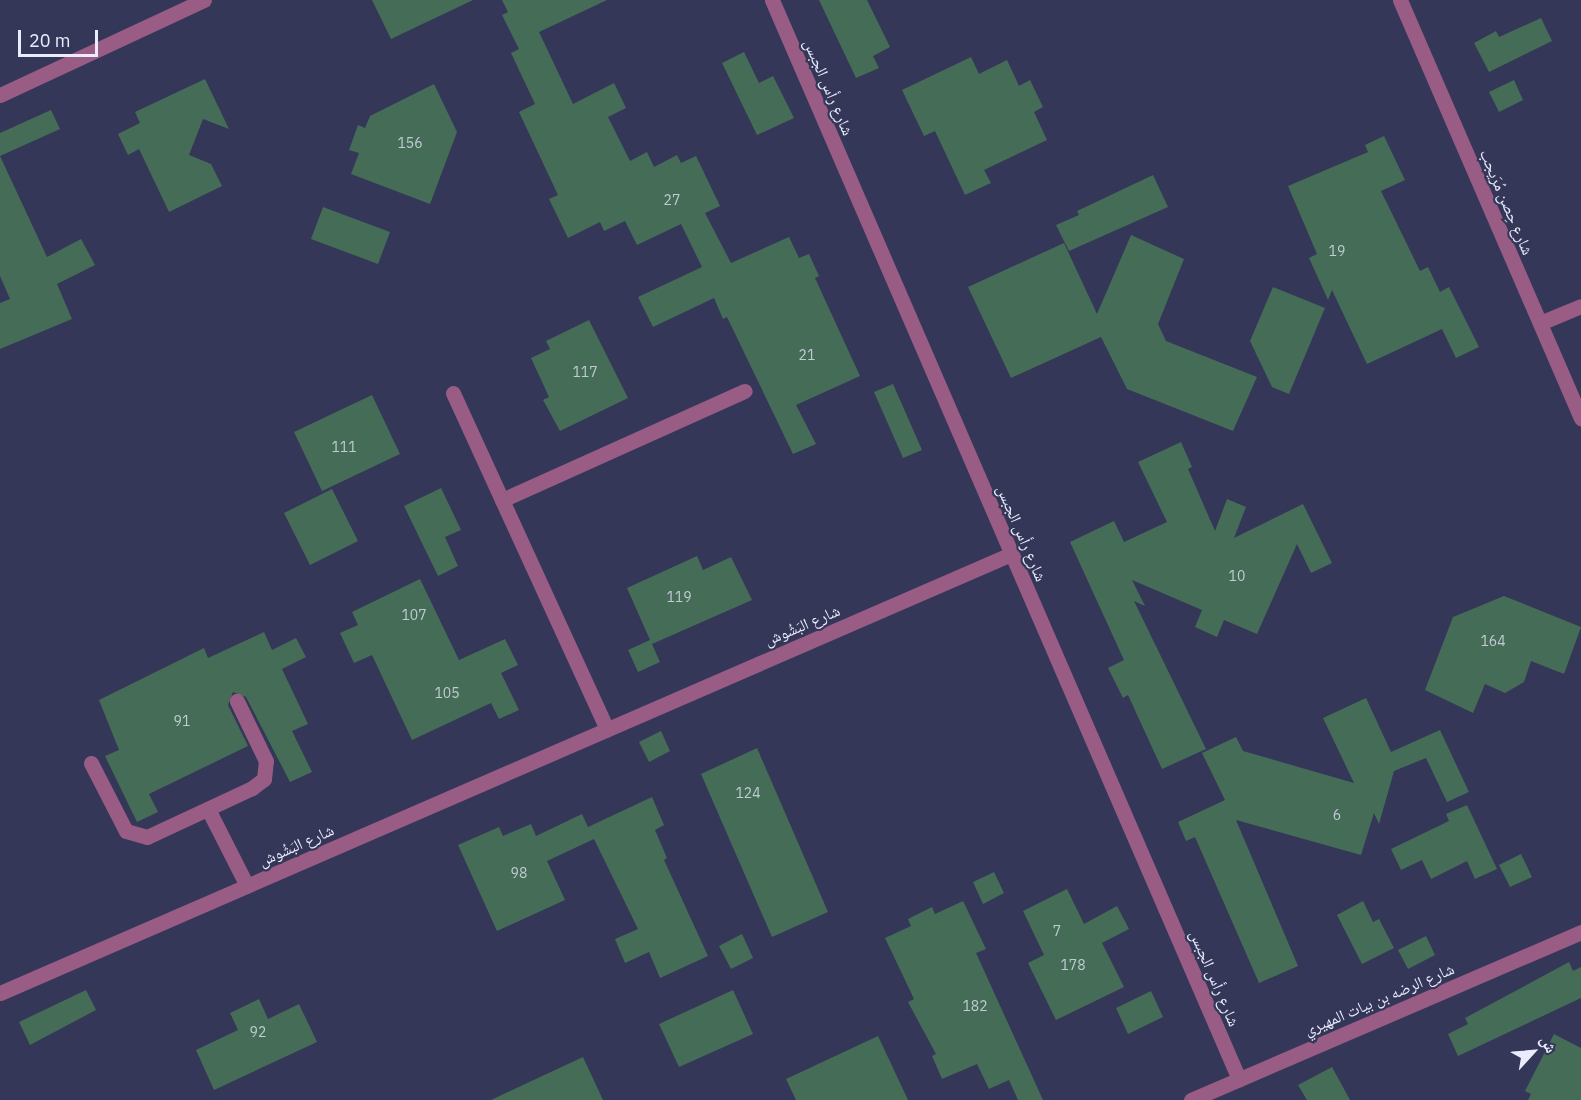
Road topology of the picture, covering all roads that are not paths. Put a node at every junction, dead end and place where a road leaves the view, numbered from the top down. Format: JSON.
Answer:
{"nodes":[{"id":1,"x":204,"y":0,"type":"edge"},
{"id":2,"x":771,"y":0,"type":"edge"},
{"id":3,"x":1400,"y":0,"type":"edge"},
{"id":4,"x":0,"y":94,"type":"edge"},
{"id":5,"x":1581,"y":306,"type":"edge"},
{"id":6,"x":1540,"y":323,"type":"junction"},
{"id":7,"x":745,"y":391,"type":"dead end"},
{"id":8,"x":453,"y":393,"type":"dead end"},
{"id":9,"x":1581,"y":419,"type":"edge"},
{"id":10,"x":502,"y":500,"type":"junction"},
{"id":11,"x":1011,"y":554,"type":"junction"},
{"id":12,"x":237,"y":701,"type":"dead end"},
{"id":13,"x":607,"y":729,"type":"junction"},
{"id":14,"x":91,"y":763,"type":"dead end"},
{"id":15,"x":208,"y":809,"type":"junction"},
{"id":16,"x":247,"y":886,"type":"junction"},
{"id":17,"x":1581,"y":932,"type":"edge"},
{"id":18,"x":0,"y":993,"type":"edge"},
{"id":19,"x":1239,"y":1079,"type":"junction"},
{"id":20,"x":1191,"y":1100,"type":"edge"}],
"edges":[{"from":1,"to":4,"type":"street"},
{"from":2,"to":11,"type":"street","name":"شارع رأس الجبس"},
{"from":3,"to":6,"type":"street","name":"شارع حِصن مُرَيجب"},
{"from":5,"to":6,"type":"street"},
{"from":6,"to":9,"type":"street","name":"شارع حِصن مُرَيجب"},
{"from":7,"to":10,"type":"street"},
{"from":8,"to":10,"type":"street"},
{"from":10,"to":13,"type":"street"},
{"from":11,"to":13,"type":"street","name":"شارع البَشُوش"},
{"from":11,"to":19,"type":"street","name":"شارع رأس الجبس"},
{"from":12,"to":15,"type":"street"},
{"from":13,"to":16,"type":"street","name":"شارع البَشُوش"},
{"from":14,"to":15,"type":"street"},
{"from":15,"to":16,"type":"street"},
{"from":16,"to":18,"type":"street","name":"شارع البَشُوش"},
{"from":17,"to":19,"type":"street","name":"شارع الرضه بن بيات المهيري"},
{"from":19,"to":20,"type":"street","name":"شارع الرضه بن بيات المهيري"}]}
